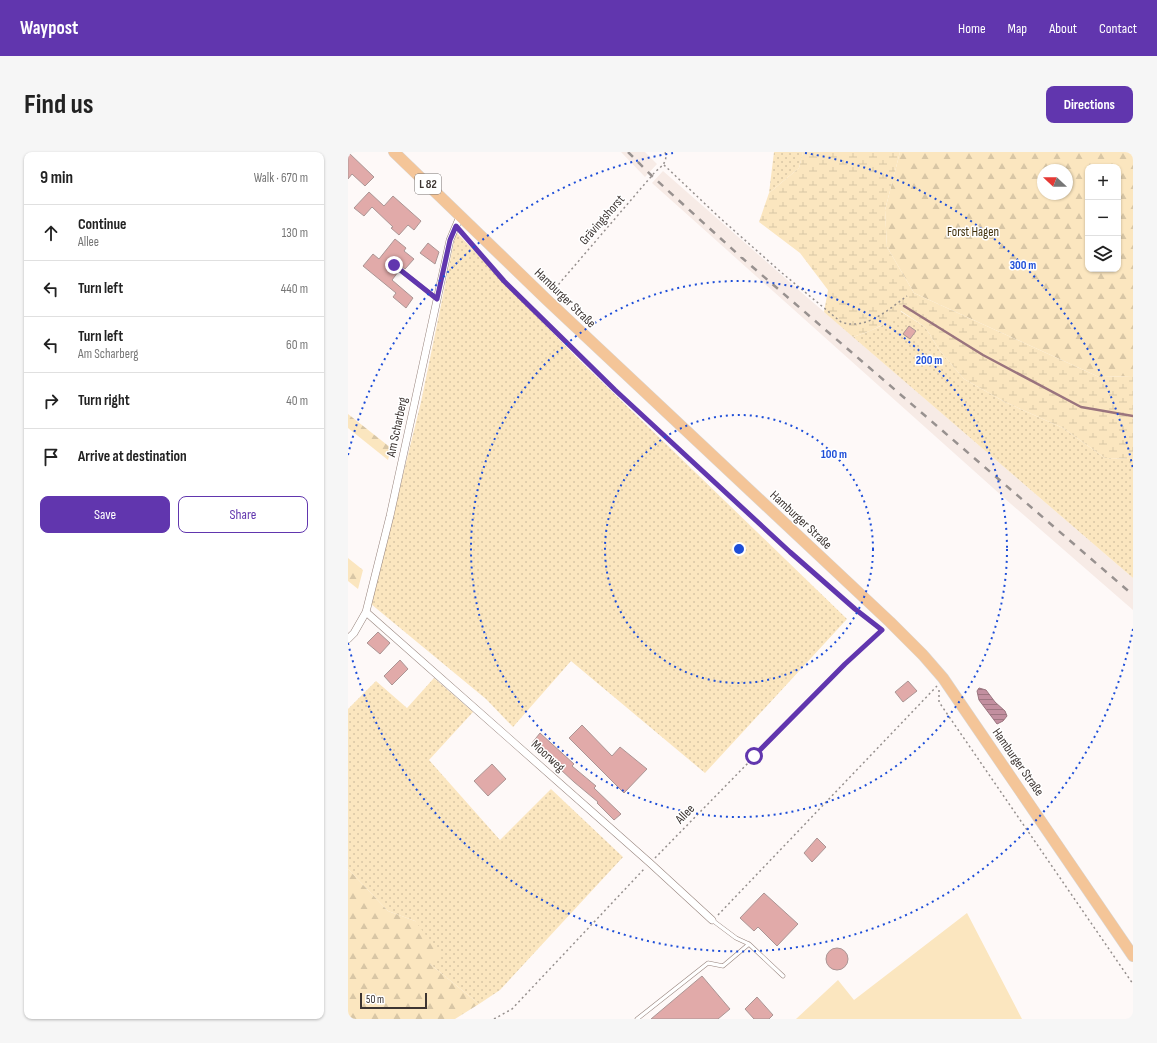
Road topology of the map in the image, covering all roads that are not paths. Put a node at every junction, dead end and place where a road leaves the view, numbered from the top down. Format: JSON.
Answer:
{"nodes":[{"id":1,"x":394,"y":152,"type":"edge"},
{"id":2,"x":459,"y":221,"type":"junction"},
{"id":3,"x":394,"y":265,"type":"dead end"},
{"id":4,"x":437,"y":299,"type":"junction"},
{"id":5,"x":366,"y":612,"type":"junction"},
{"id":6,"x":348,"y":639,"type":"edge"},
{"id":7,"x":712,"y":920,"type":"joint"},
{"id":8,"x":749,"y":944,"type":"junction"},
{"id":9,"x":1133,"y":956,"type":"edge"},
{"id":10,"x":783,"y":976,"type":"dead end"},
{"id":11,"x":637,"y":1019,"type":"edge"}],
"edges":[{"from":1,"to":2,"type":"main road","name":"Hamburger Straße","number":"L 82"},
{"from":2,"to":4,"type":"street","name":"Am Scharberg"},
{"from":2,"to":9,"type":"main road","name":"Hamburger Straße","number":"L 82"},
{"from":3,"to":4,"type":"lane"},
{"from":4,"to":5,"type":"street","name":"Am Scharberg"},
{"from":5,"to":6,"type":"street","name":"Am Scharberg"},
{"from":5,"to":7,"type":"street","name":"Moorweg"},
{"from":7,"to":8,"type":"lane"},
{"from":8,"to":10,"type":"lane"},
{"from":8,"to":11,"type":"lane"}]}
